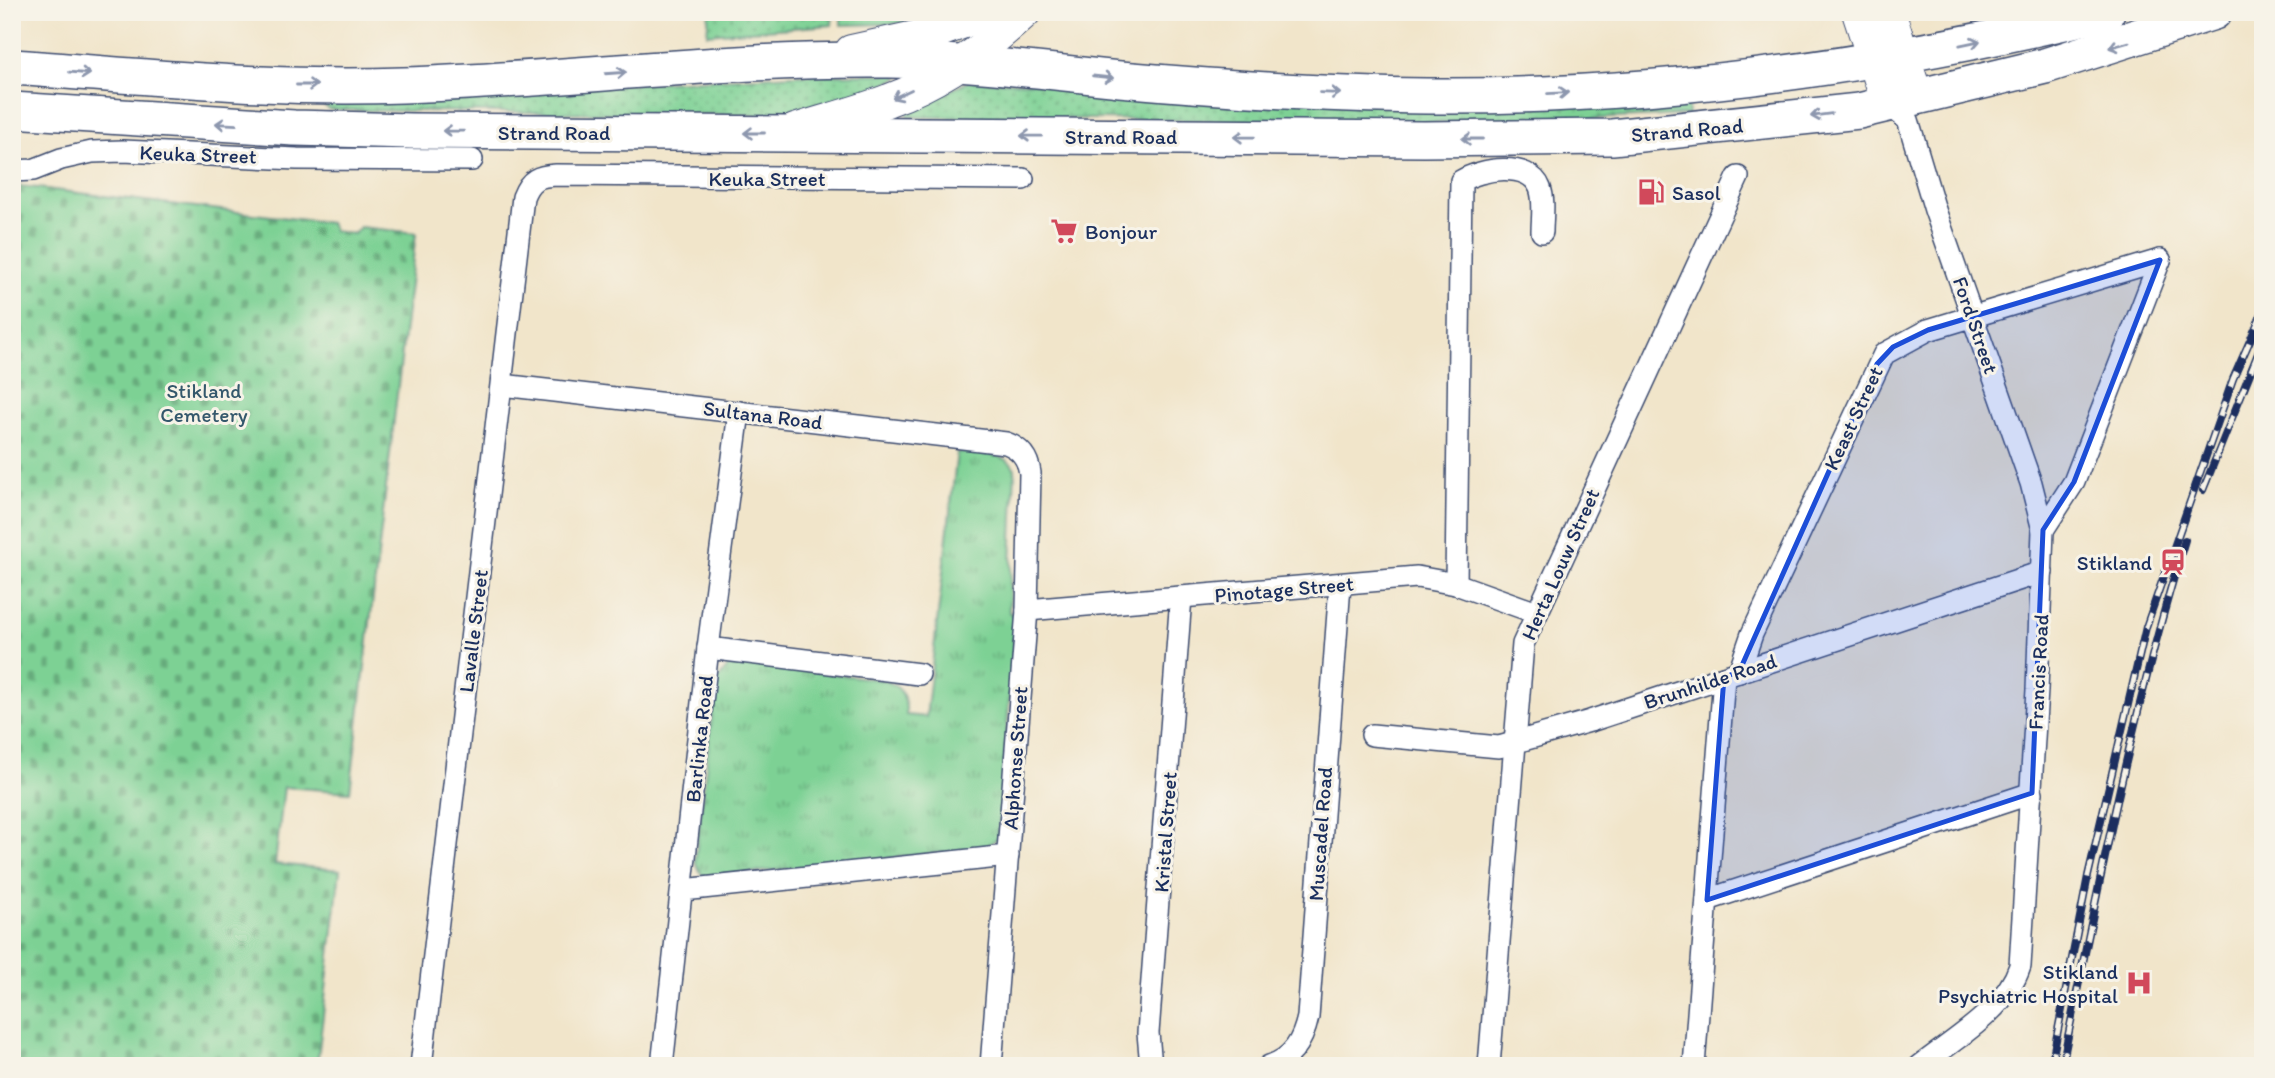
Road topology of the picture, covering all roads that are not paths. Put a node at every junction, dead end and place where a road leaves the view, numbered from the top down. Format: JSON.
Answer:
{"nodes":[{"id":1,"x":991,"y":12,"type":"edge"},
{"id":2,"x":1025,"y":12,"type":"edge"},
{"id":3,"x":1858,"y":12,"type":"edge"},
{"id":4,"x":1889,"y":12,"type":"edge"},
{"id":5,"x":2107,"y":12,"type":"edge"},
{"id":6,"x":2214,"y":12,"type":"edge"},
{"id":7,"x":1888,"y":58,"type":"junction"},
{"id":8,"x":819,"y":59,"type":"junction"},
{"id":9,"x":962,"y":62,"type":"junction"},
{"id":10,"x":12,"y":67,"type":"edge"},
{"id":11,"x":1904,"y":107,"type":"junction"},
{"id":12,"x":12,"y":110,"type":"edge"},
{"id":13,"x":789,"y":133,"type":"junction"},
{"id":14,"x":472,"y":160,"type":"dead end"},
{"id":15,"x":12,"y":171,"type":"edge"},
{"id":16,"x":1738,"y":177,"type":"dead end"},
{"id":17,"x":1023,"y":179,"type":"dead end"},
{"id":18,"x":523,"y":197,"type":"joint"},
{"id":19,"x":1542,"y":232,"type":"dead end"},
{"id":20,"x":1973,"y":316,"type":"junction"},
{"id":21,"x":502,"y":385,"type":"junction"},
{"id":22,"x":739,"y":412,"type":"junction"},
{"id":23,"x":1021,"y":452,"type":"joint"},
{"id":24,"x":2043,"y":530,"type":"junction"},
{"id":25,"x":2042,"y":572,"type":"junction"},
{"id":26,"x":1456,"y":584,"type":"junction"},
{"id":27,"x":1340,"y":585,"type":"junction"},
{"id":28,"x":1181,"y":597,"type":"junction"},
{"id":29,"x":1027,"y":610,"type":"junction"},
{"id":30,"x":1537,"y":613,"type":"junction"},
{"id":31,"x":708,"y":648,"type":"junction"},
{"id":32,"x":919,"y":674,"type":"dead end"},
{"id":33,"x":1731,"y":674,"type":"junction"},
{"id":34,"x":1372,"y":735,"type":"dead end"},
{"id":35,"x":1514,"y":742,"type":"junction"},
{"id":36,"x":2032,"y":793,"type":"junction"},
{"id":37,"x":1008,"y":856,"type":"junction"},
{"id":38,"x":683,"y":890,"type":"junction"},
{"id":39,"x":1707,"y":900,"type":"junction"},
{"id":40,"x":421,"y":1066,"type":"edge"},
{"id":41,"x":662,"y":1066,"type":"edge"},
{"id":42,"x":991,"y":1066,"type":"edge"},
{"id":43,"x":1151,"y":1066,"type":"edge"},
{"id":44,"x":1269,"y":1066,"type":"edge"},
{"id":45,"x":1489,"y":1066,"type":"edge"},
{"id":46,"x":1694,"y":1066,"type":"edge"},
{"id":47,"x":1920,"y":1066,"type":"edge"}],
"edges":[{"from":1,"to":8,"type":"street"},
{"from":2,"to":9,"type":"street"},
{"from":3,"to":7,"type":"street"},
{"from":4,"to":7,"type":"street"},
{"from":7,"to":5,"type":"main road","one_way":true},
{"from":6,"to":11,"type":"main road","name":"Strand Road","one_way":true},
{"from":9,"to":7,"type":"main road","one_way":true},
{"from":7,"to":11,"type":"street"},
{"from":8,"to":9,"type":"main road"},
{"from":10,"to":8,"type":"main road","one_way":true},
{"from":9,"to":13,"type":"street","one_way":true},
{"from":11,"to":13,"type":"main road","name":"Strand Road","one_way":true},
{"from":11,"to":20,"type":"street","name":"Ford Street"},
{"from":13,"to":12,"type":"main road","name":"Strand Road","one_way":true},
{"from":14,"to":15,"type":"street","name":"Keuka Street"},
{"from":16,"to":30,"type":"street","name":"Herta Louw Street"},
{"from":17,"to":18,"type":"street","name":"Keuka Street"},
{"from":18,"to":21,"type":"street","name":"Lavalle Street"},
{"from":19,"to":26,"type":"street"},
{"from":20,"to":24,"type":"street","name":"Ford Street"},
{"from":20,"to":24,"type":"street","name":"Keast Street"},
{"from":20,"to":33,"type":"street","name":"Keast Street"},
{"from":21,"to":22,"type":"street","name":"Sultana Road"},
{"from":21,"to":40,"type":"street","name":"Lavalle Street"},
{"from":22,"to":23,"type":"street","name":"Sultana Road"},
{"from":22,"to":31,"type":"street","name":"Barlinka Road"},
{"from":23,"to":29,"type":"street","name":"Alphonse Street"},
{"from":24,"to":25,"type":"street","name":"Francis Road"},
{"from":25,"to":33,"type":"street","name":"Brunhilde Road"},
{"from":25,"to":36,"type":"street","name":"Francis Road"},
{"from":26,"to":27,"type":"street","name":"Pinotage Street"},
{"from":26,"to":30,"type":"street","name":"Pinotage Street"},
{"from":27,"to":28,"type":"street","name":"Pinotage Street"},
{"from":27,"to":44,"type":"street","name":"Muscadel Road"},
{"from":28,"to":29,"type":"street","name":"Pinotage Street"},
{"from":28,"to":43,"type":"street","name":"Kristal Street"},
{"from":29,"to":37,"type":"street","name":"Alphonse Street"},
{"from":30,"to":35,"type":"street","name":"Herta Louw Street"},
{"from":31,"to":32,"type":"street"},
{"from":31,"to":38,"type":"street","name":"Barlinka Road"},
{"from":33,"to":35,"type":"street","name":"Brunhilde Road"},
{"from":33,"to":39,"type":"street","name":"Keast Street"},
{"from":34,"to":35,"type":"street","name":"Brunhilde Road"},
{"from":35,"to":45,"type":"street","name":"Herta Louw Street"},
{"from":36,"to":39,"type":"street"},
{"from":36,"to":47,"type":"street","name":"Francis Road"},
{"from":37,"to":38,"type":"street"},
{"from":37,"to":42,"type":"street","name":"Alphonse Street"},
{"from":38,"to":41,"type":"street","name":"Barlinka Road"},
{"from":39,"to":46,"type":"street","name":"Keast Street"}]}
